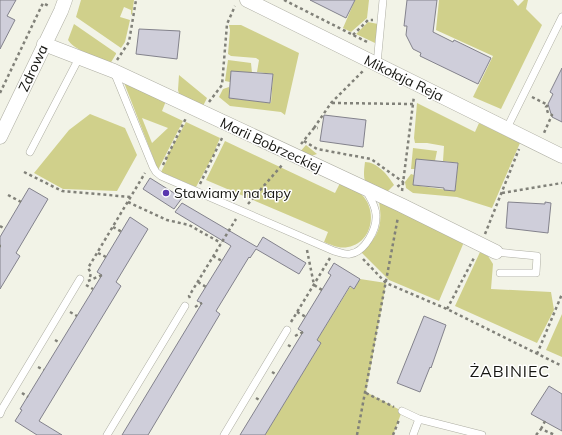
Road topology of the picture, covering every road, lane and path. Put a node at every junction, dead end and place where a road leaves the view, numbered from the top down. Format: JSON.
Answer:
{"nodes":[{"id":1,"x":136,"y":0,"type":"edge"},
{"id":2,"x":238,"y":0,"type":"edge"},
{"id":3,"x":247,"y":0,"type":"edge"},
{"id":4,"x":284,"y":0,"type":"edge"},
{"id":5,"x":384,"y":0,"type":"edge"},
{"id":6,"x":63,"y":6,"type":"edge"},
{"id":7,"x":562,"y":17,"type":"edge"},
{"id":8,"x":381,"y":21,"type":"junction"},
{"id":9,"x":353,"y":35,"type":"junction"},
{"id":10,"x":44,"y":44,"type":"junction"},
{"id":11,"x":378,"y":47,"type":"junction"},
{"id":12,"x":79,"y":58,"type":"junction"},
{"id":13,"x":374,"y":63,"type":"junction"},
{"id":14,"x":112,"y":71,"type":"junction"},
{"id":15,"x":414,"y":83,"type":"junction"},
{"id":16,"x":0,"y":92,"type":"edge"},
{"id":17,"x":331,"y":103,"type":"junction"},
{"id":18,"x":413,"y":104,"type":"junction"},
{"id":19,"x":529,"y":104,"type":"dead end"},
{"id":20,"x":202,"y":113,"type":"junction"},
{"id":21,"x":229,"y":125,"type":"junction"},
{"id":22,"x":314,"y":128,"type":"junction"},
{"id":23,"x":318,"y":128,"type":"dead end"},
{"id":24,"x":506,"y":128,"type":"junction"},
{"id":25,"x":179,"y":132,"type":"dead end"},
{"id":26,"x":0,"y":137,"type":"edge"},
{"id":27,"x":524,"y":137,"type":"junction"},
{"id":28,"x":541,"y":139,"type":"dead end"},
{"id":29,"x":304,"y":141,"type":"junction"},
{"id":30,"x":30,"y":152,"type":"dead end"},
{"id":31,"x":292,"y":155,"type":"junction"},
{"id":32,"x":562,"y":156,"type":"edge"},
{"id":33,"x":24,"y":172,"type":"dead end"},
{"id":34,"x":158,"y":174,"type":"junction"},
{"id":35,"x":202,"y":178,"type":"dead end"},
{"id":36,"x":403,"y":182,"type":"junction"},
{"id":37,"x":562,"y":183,"type":"edge"},
{"id":38,"x":366,"y":190,"type":"junction"},
{"id":39,"x":502,"y":193,"type":"junction"},
{"id":40,"x":8,"y":196,"type":"dead end"},
{"id":41,"x":131,"y":197,"type":"junction"},
{"id":42,"x":20,"y":202,"type":"dead end"},
{"id":43,"x":128,"y":202,"type":"junction"},
{"id":44,"x":401,"y":205,"type":"junction"},
{"id":45,"x":241,"y":210,"type":"junction"},
{"id":46,"x":0,"y":226,"type":"edge"},
{"id":47,"x":5,"y":229,"type":"dead end"},
{"id":48,"x":122,"y":232,"type":"dead end"},
{"id":49,"x":305,"y":238,"type":"junction"},
{"id":50,"x":221,"y":243,"type":"junction"},
{"id":51,"x":481,"y":244,"type":"junction"},
{"id":52,"x":356,"y":252,"type":"junction"},
{"id":53,"x":496,"y":252,"type":"joint"},
{"id":54,"x":98,"y":253,"type":"dead end"},
{"id":55,"x":106,"y":257,"type":"dead end"},
{"id":56,"x":222,"y":261,"type":"dead end"},
{"id":57,"x":500,"y":273,"type":"dead end"},
{"id":58,"x":102,"y":275,"type":"dead end"},
{"id":59,"x":80,"y":279,"type":"dead end"},
{"id":60,"x":88,"y":281,"type":"dead end"},
{"id":61,"x":198,"y":282,"type":"dead end"},
{"id":62,"x":386,"y":283,"type":"junction"},
{"id":63,"x":86,"y":285,"type":"dead end"},
{"id":64,"x":206,"y":287,"type":"dead end"},
{"id":65,"x":93,"y":289,"type":"dead end"},
{"id":66,"x":322,"y":290,"type":"dead end"},
{"id":67,"x":562,"y":294,"type":"edge"},
{"id":68,"x":184,"y":306,"type":"dead end"},
{"id":69,"x":447,"y":309,"type":"junction"},
{"id":70,"x":70,"y":311,"type":"dead end"},
{"id":71,"x":297,"y":312,"type":"dead end"},
{"id":72,"x":77,"y":316,"type":"dead end"},
{"id":73,"x":306,"y":317,"type":"dead end"},
{"id":74,"x":287,"y":330,"type":"dead end"},
{"id":75,"x":52,"y":339,"type":"dead end"},
{"id":76,"x":60,"y":343,"type":"dead end"},
{"id":77,"x":538,"y":354,"type":"junction"},
{"id":78,"x":562,"y":366,"type":"edge"},
{"id":79,"x":366,"y":393,"type":"junction"},
{"id":80,"x":402,"y":411,"type":"junction"},
{"id":81,"x":0,"y":414,"type":"edge"},
{"id":82,"x":419,"y":419,"type":"junction"},
{"id":83,"x":546,"y":419,"type":"dead end"},
{"id":84,"x":540,"y":429,"type":"junction"},
{"id":85,"x":107,"y":435,"type":"edge"},
{"id":86,"x":224,"y":435,"type":"edge"},
{"id":87,"x":357,"y":435,"type":"edge"},
{"id":88,"x":393,"y":435,"type":"edge"},
{"id":89,"x":413,"y":435,"type":"edge"},
{"id":90,"x":482,"y":435,"type":"edge"},
{"id":91,"x":536,"y":435,"type":"edge"},
{"id":92,"x":555,"y":435,"type":"edge"}],
"edges":[{"from":1,"to":14,"type":"path"},
{"from":2,"to":20,"type":"path"},
{"from":3,"to":13,"type":"street","name":"Mikołaja Reja"},
{"from":4,"to":9,"type":"path"},
{"from":5,"to":8,"type":"lane"},
{"from":6,"to":10,"type":"street","name":"Zdrowa"},
{"from":6,"to":16,"type":"path"},
{"from":7,"to":24,"type":"lane"},
{"from":8,"to":9,"type":"path"},
{"from":8,"to":11,"type":"lane"},
{"from":9,"to":11,"type":"path"},
{"from":10,"to":12,"type":"street","name":"Marii Bobrzeckiej"},
{"from":10,"to":26,"type":"street","name":"Zdrowa"},
{"from":11,"to":13,"type":"lane"},
{"from":12,"to":14,"type":"street","name":"Marii Bobrzeckiej"},
{"from":12,"to":30,"type":"lane"},
{"from":13,"to":15,"type":"street","name":"Mikołaja Reja"},
{"from":13,"to":17,"type":"path"},
{"from":14,"to":20,"type":"street","name":"Marii Bobrzeckiej"},
{"from":14,"to":34,"type":"lane"},
{"from":15,"to":18,"type":"path"},
{"from":15,"to":24,"type":"street","name":"Mikołaja Reja"},
{"from":17,"to":18,"type":"path"},
{"from":17,"to":22,"type":"path"},
{"from":18,"to":36,"type":"path"},
{"from":19,"to":28,"type":"path"},
{"from":20,"to":21,"type":"street","name":"Marii Bobrzeckiej"},
{"from":21,"to":31,"type":"street","name":"Marii Bobrzeckiej"},
{"from":21,"to":35,"type":"path"},
{"from":22,"to":23,"type":"path"},
{"from":22,"to":29,"type":"path"},
{"from":24,"to":27,"type":"street","name":"Mikołaja Reja"},
{"from":25,"to":34,"type":"path"},
{"from":27,"to":32,"type":"street","name":"Mikołaja Reja"},
{"from":27,"to":39,"type":"path"},
{"from":29,"to":31,"type":"path"},
{"from":29,"to":36,"type":"path"},
{"from":31,"to":38,"type":"street","name":"Marii Bobrzeckiej"},
{"from":31,"to":45,"type":"path"},
{"from":33,"to":41,"type":"path"},
{"from":34,"to":41,"type":"path"},
{"from":34,"to":45,"type":"lane"},
{"from":36,"to":44,"type":"path"},
{"from":37,"to":39,"type":"path"},
{"from":38,"to":44,"type":"street","name":"Marii Bobrzeckiej"},
{"from":38,"to":52,"type":"lane"},
{"from":39,"to":51,"type":"path"},
{"from":40,"to":42,"type":"path"},
{"from":41,"to":43,"type":"path"},
{"from":43,"to":48,"type":"path"},
{"from":43,"to":50,"type":"path"},
{"from":44,"to":51,"type":"street","name":"Marii Bobrzeckiej"},
{"from":44,"to":62,"type":"path"},
{"from":45,"to":49,"type":"lane"},
{"from":45,"to":50,"type":"path"},
{"from":46,"to":47,"type":"path"},
{"from":49,"to":52,"type":"lane"},
{"from":49,"to":66,"type":"path"},
{"from":50,"to":56,"type":"path"},
{"from":51,"to":53,"type":"street","name":"Marii Bobrzeckiej"},
{"from":51,"to":69,"type":"path"},
{"from":52,"to":62,"type":"path"},
{"from":53,"to":57,"type":"lane"},
{"from":54,"to":55,"type":"path"},
{"from":58,"to":60,"type":"path"},
{"from":59,"to":81,"type":"lane"},
{"from":61,"to":64,"type":"path"},
{"from":62,"to":69,"type":"path"},
{"from":62,"to":79,"type":"path"},
{"from":63,"to":65,"type":"path"},
{"from":67,"to":77,"type":"path"},
{"from":68,"to":85,"type":"lane"},
{"from":69,"to":77,"type":"path"},
{"from":70,"to":72,"type":"path"},
{"from":71,"to":73,"type":"path"},
{"from":74,"to":86,"type":"lane"},
{"from":75,"to":76,"type":"path"},
{"from":77,"to":78,"type":"path"},
{"from":79,"to":80,"type":"path"},
{"from":79,"to":87,"type":"path"},
{"from":80,"to":82,"type":"lane"},
{"from":80,"to":88,"type":"path"},
{"from":82,"to":89,"type":"lane"},
{"from":82,"to":90,"type":"lane"},
{"from":83,"to":84,"type":"path"},
{"from":84,"to":91,"type":"path"},
{"from":84,"to":92,"type":"path"}]}
